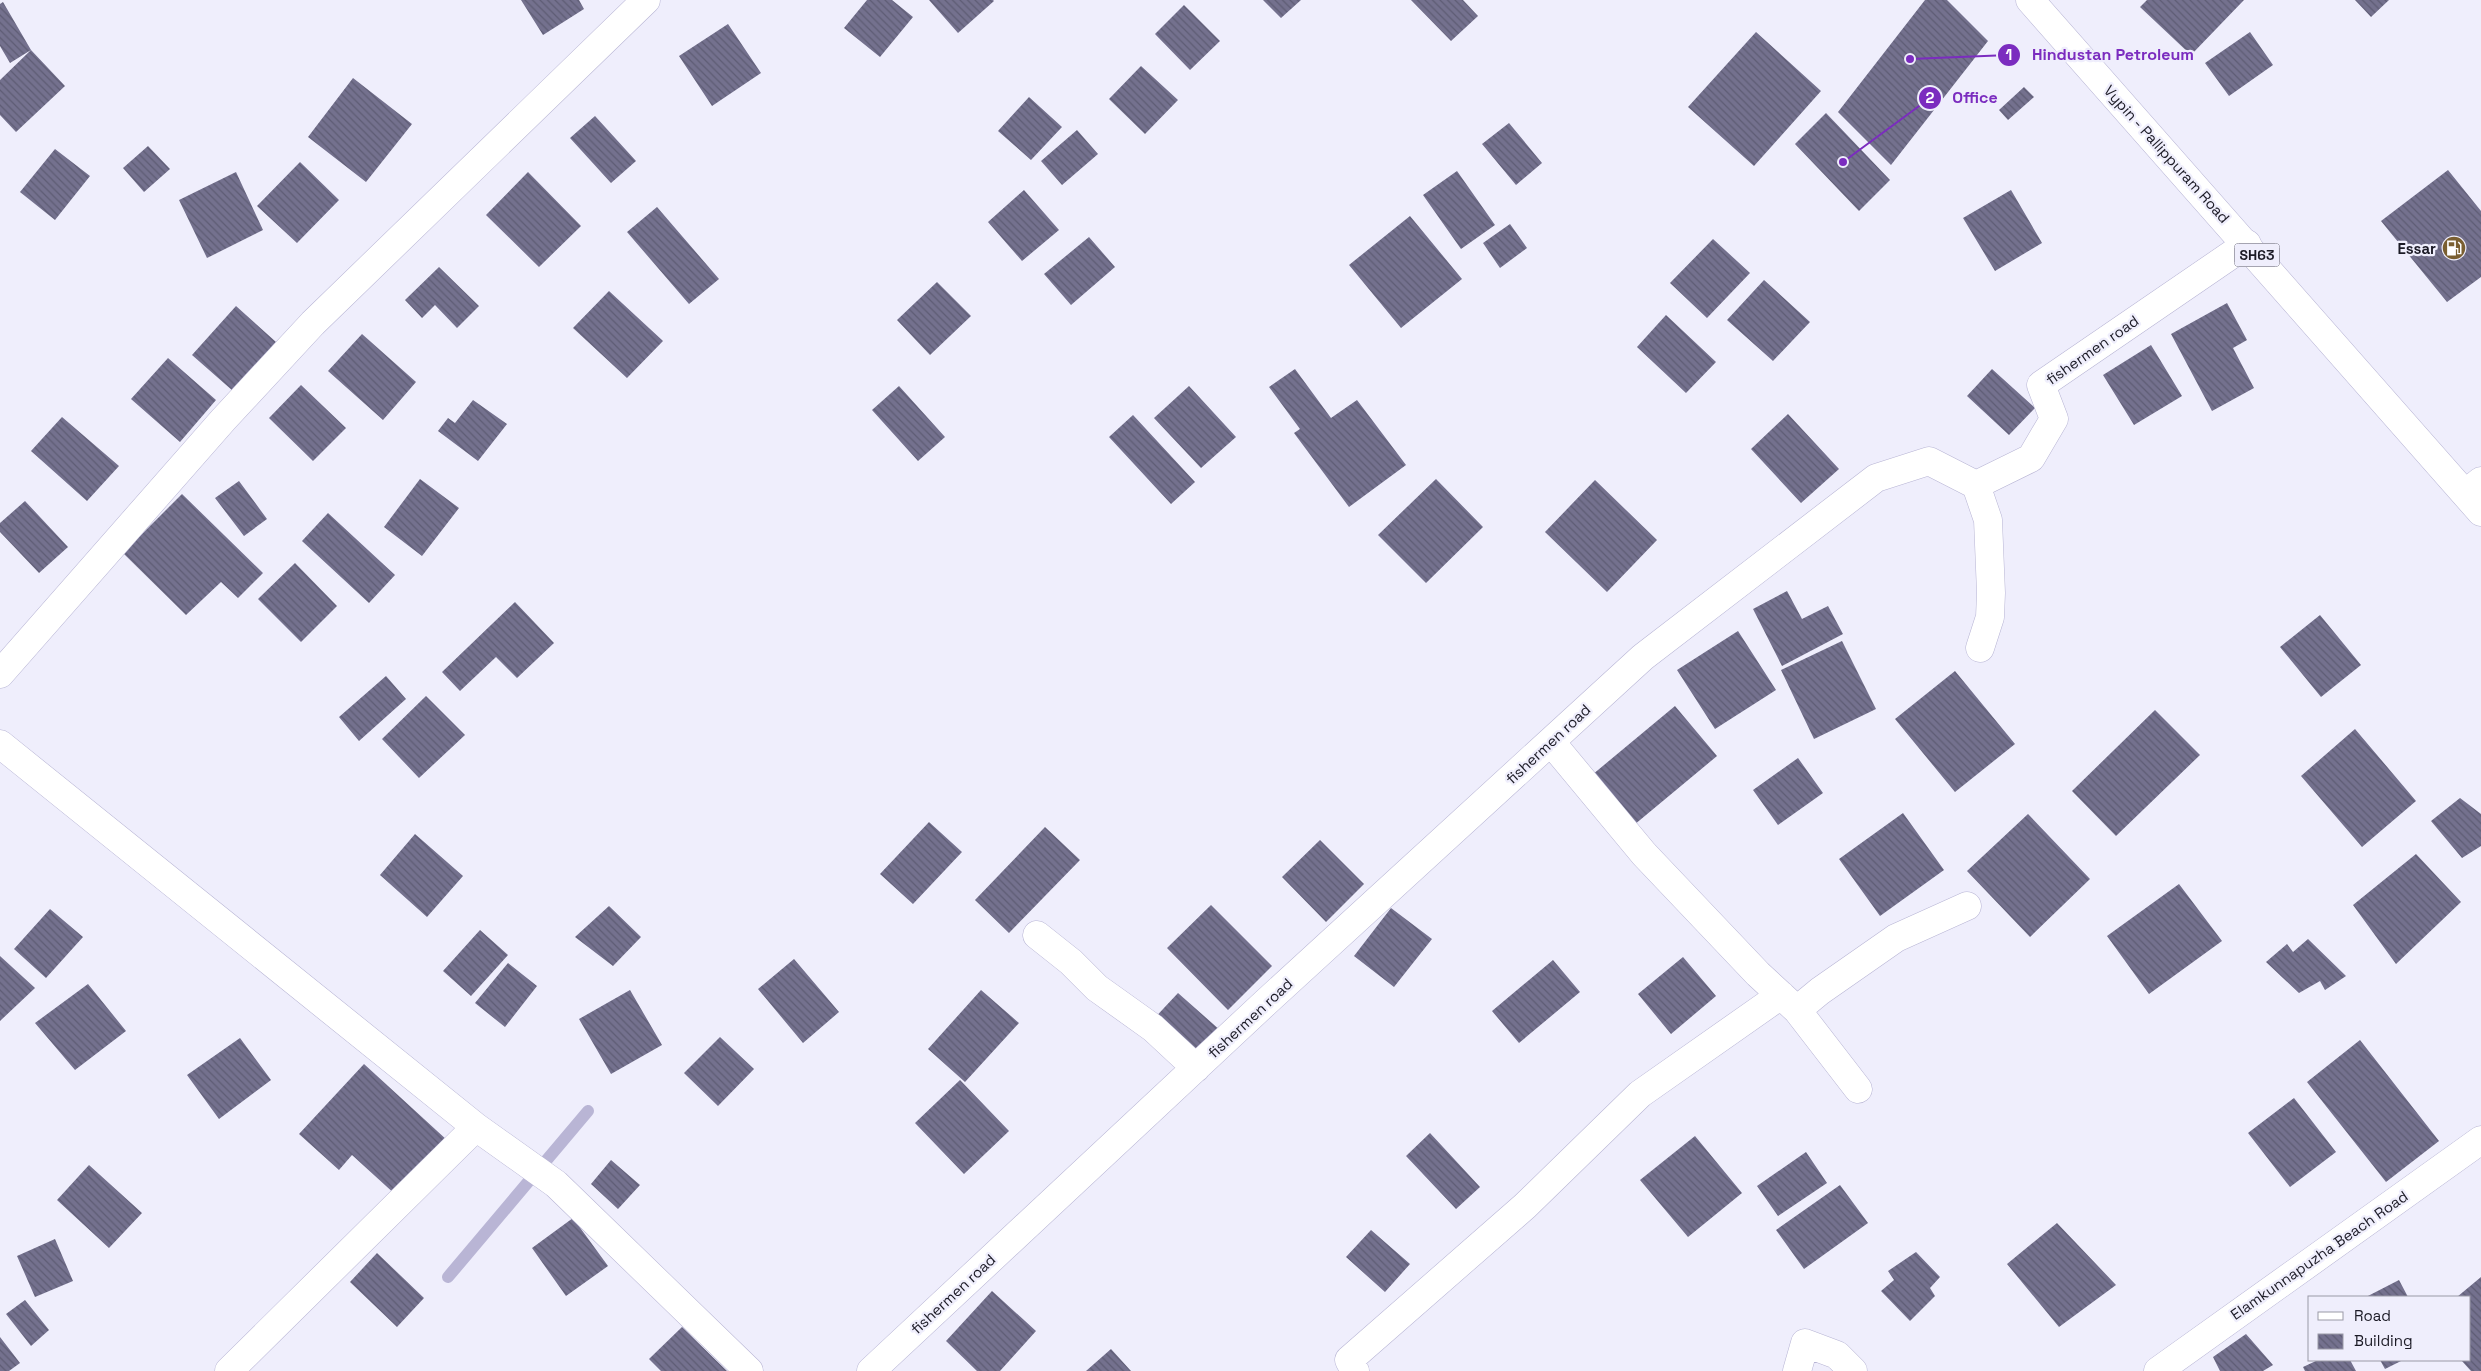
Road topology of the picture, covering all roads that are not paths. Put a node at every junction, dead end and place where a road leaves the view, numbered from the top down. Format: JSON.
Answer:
{"nodes":[{"id":1,"x":646,"y":0,"type":"edge"},
{"id":2,"x":2030,"y":0,"type":"edge"},
{"id":3,"x":2247,"y":244,"type":"junction"},
{"id":4,"x":1976,"y":486,"type":"junction"},
{"id":5,"x":2476,"y":495,"type":"edge"},
{"id":6,"x":1980,"y":648,"type":"dead end"},
{"id":7,"x":0,"y":674,"type":"edge"},
{"id":8,"x":1551,"y":742,"type":"junction"},
{"id":9,"x":0,"y":744,"type":"edge"},
{"id":10,"x":1967,"y":906,"type":"dead end"},
{"id":11,"x":1037,"y":936,"type":"dead end"},
{"id":12,"x":1789,"y":1002,"type":"junction"},
{"id":13,"x":1196,"y":1068,"type":"junction"},
{"id":14,"x":1858,"y":1089,"type":"dead end"},
{"id":15,"x":476,"y":1127,"type":"junction"},
{"id":16,"x":2481,"y":1140,"type":"edge"},
{"id":17,"x":229,"y":1371,"type":"edge"},
{"id":18,"x":749,"y":1371,"type":"edge"},
{"id":19,"x":871,"y":1371,"type":"edge"},
{"id":20,"x":1355,"y":1371,"type":"edge"},
{"id":21,"x":1797,"y":1371,"type":"edge"},
{"id":22,"x":1853,"y":1371,"type":"edge"},
{"id":23,"x":2158,"y":1371,"type":"edge"}],
"edges":[{"from":1,"to":7,"type":"street"},
{"from":2,"to":3,"type":"street","name":"Vypin - Pallippuram Road","number":"SH63"},
{"from":3,"to":4,"type":"street","name":"fishermen road"},
{"from":3,"to":5,"type":"street","name":"Vypin - Pallippuram Road","number":"SH63"},
{"from":4,"to":6,"type":"street"},
{"from":4,"to":8,"type":"street","name":"fishermen road"},
{"from":8,"to":12,"type":"street"},
{"from":8,"to":13,"type":"street","name":"fishermen road"},
{"from":9,"to":15,"type":"street"},
{"from":10,"to":12,"type":"street"},
{"from":11,"to":13,"type":"street"},
{"from":12,"to":14,"type":"street"},
{"from":12,"to":20,"type":"street"},
{"from":13,"to":19,"type":"street","name":"fishermen road"},
{"from":15,"to":17,"type":"street"},
{"from":15,"to":18,"type":"street"},
{"from":16,"to":23,"type":"street","name":"Elamkunnapuzha Beach Road"},
{"from":21,"to":22,"type":"street"}]}
